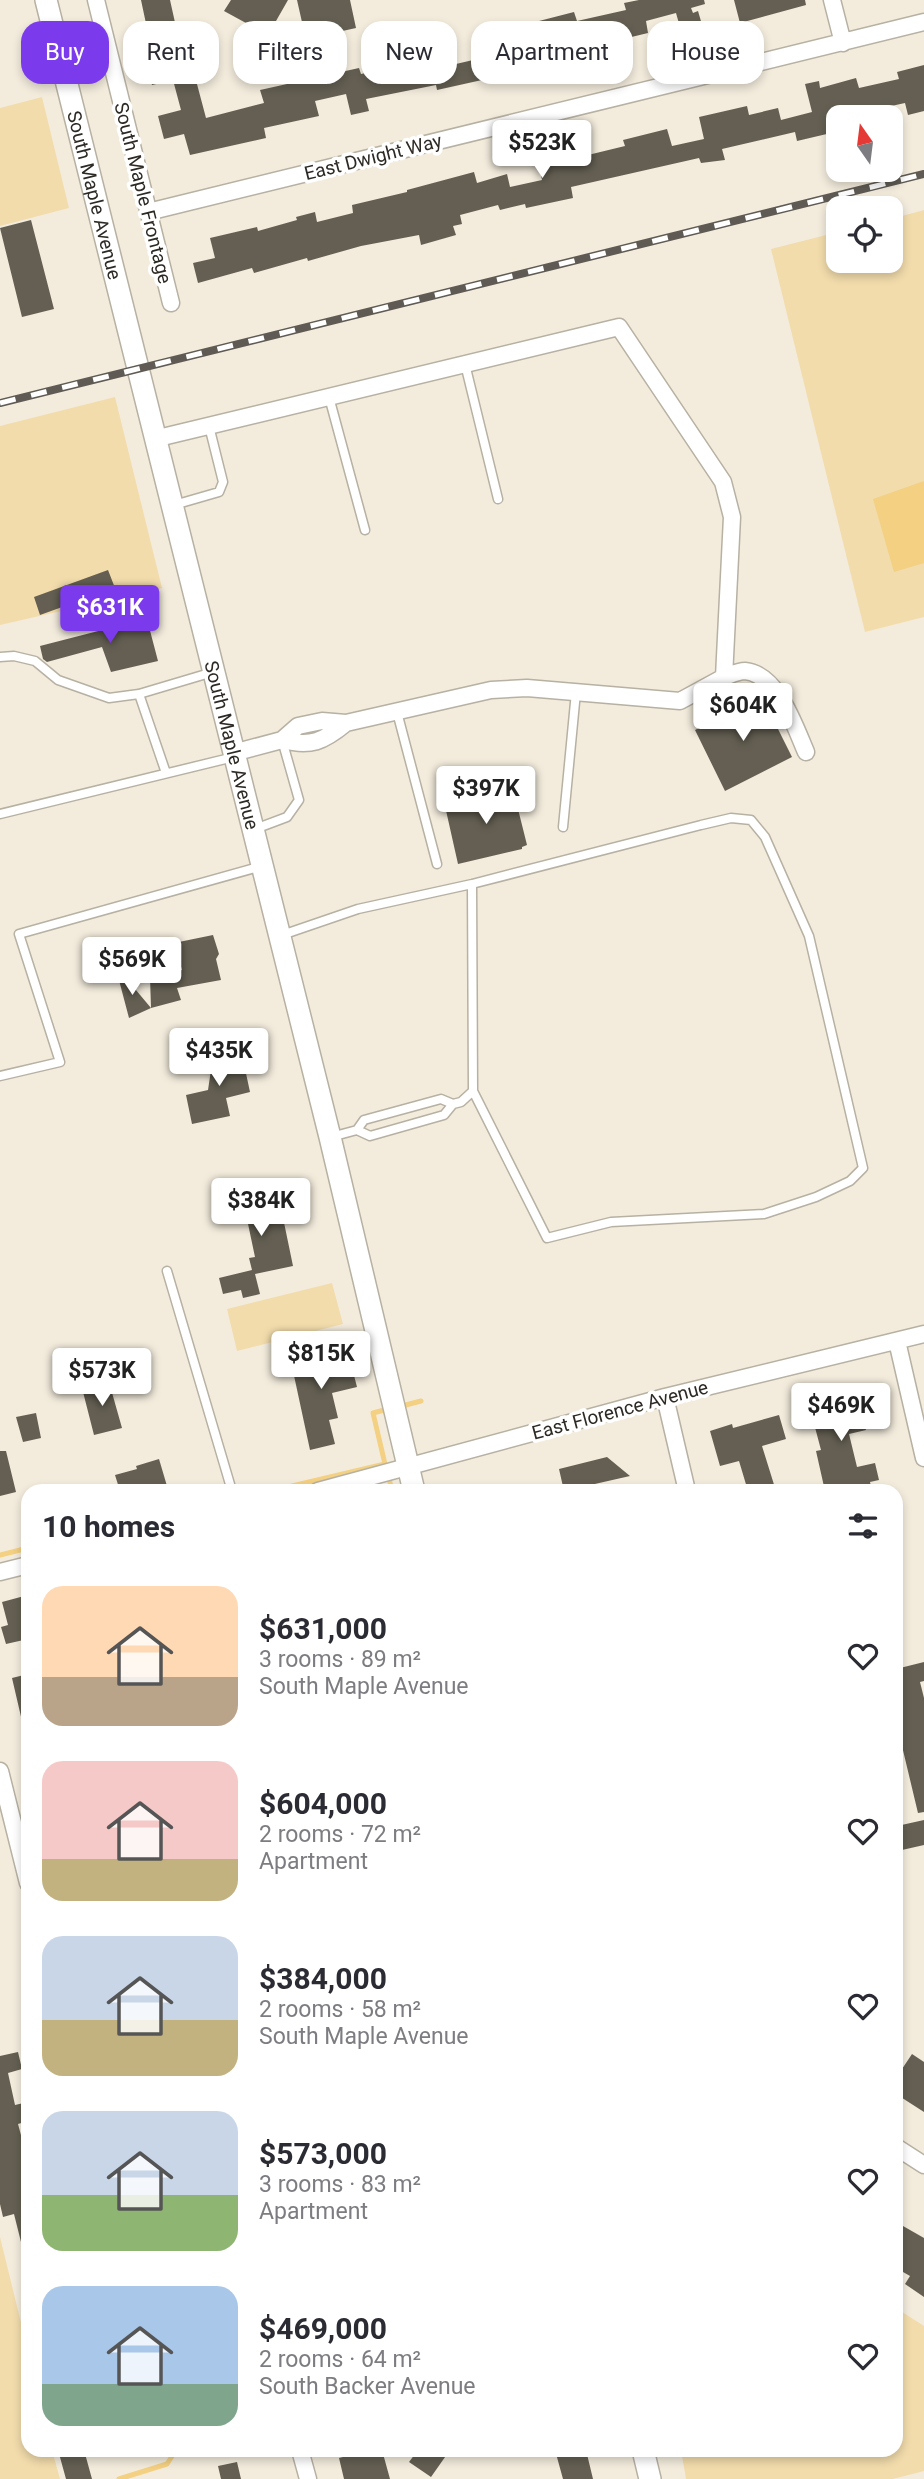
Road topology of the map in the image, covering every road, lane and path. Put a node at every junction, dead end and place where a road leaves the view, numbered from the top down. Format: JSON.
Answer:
{"nodes":[{"id":1,"x":46,"y":0,"type":"edge"},
{"id":2,"x":96,"y":0,"type":"edge"},
{"id":3,"x":832,"y":0,"type":"edge"},
{"id":4,"x":924,"y":22,"type":"edge"},
{"id":5,"x":843,"y":43,"type":"junction"},
{"id":6,"x":148,"y":212,"type":"junction"},
{"id":7,"x":171,"y":303,"type":"dead end"},
{"id":8,"x":465,"y":364,"type":"junction"},
{"id":9,"x":329,"y":397,"type":"junction"},
{"id":10,"x":209,"y":426,"type":"junction"},
{"id":11,"x":154,"y":439,"type":"junction"},
{"id":12,"x":498,"y":499,"type":"dead end"},
{"id":13,"x":171,"y":506,"type":"junction"},
{"id":14,"x":365,"y":530,"type":"dead end"},
{"id":15,"x":0,"y":657,"type":"edge"},
{"id":16,"x":213,"y":672,"type":"junction"},
{"id":17,"x":724,"y":677,"type":"junction"},
{"id":18,"x":576,"y":692,"type":"junction"},
{"id":19,"x":139,"y":694,"type":"junction"},
{"id":20,"x":397,"y":712,"type":"junction"},
{"id":21,"x":282,"y":740,"type":"junction"},
{"id":22,"x":806,"y":752,"type":"dead end"},
{"id":23,"x":234,"y":755,"type":"junction"},
{"id":24,"x":166,"y":774,"type":"junction"},
{"id":25,"x":0,"y":814,"type":"edge"},
{"id":26,"x":563,"y":827,"type":"dead end"},
{"id":27,"x":253,"y":830,"type":"junction"},
{"id":28,"x":437,"y":864,"type":"dead end"},
{"id":29,"x":262,"y":866,"type":"junction"},
{"id":30,"x":472,"y":884,"type":"junction"},
{"id":31,"x":279,"y":936,"type":"junction"},
{"id":32,"x":0,"y":1076,"type":"edge"},
{"id":33,"x":473,"y":1091,"type":"junction"},
{"id":34,"x":453,"y":1104,"type":"junction"},
{"id":35,"x":357,"y":1130,"type":"junction"},
{"id":36,"x":330,"y":1137,"type":"junction"},
{"id":37,"x":167,"y":1271,"type":"dead end"},
{"id":38,"x":924,"y":1334,"type":"edge"},
{"id":39,"x":897,"y":1341,"type":"junction"},
{"id":40,"x":665,"y":1397,"type":"junction"},
{"id":41,"x":924,"y":1458,"type":"edge"},
{"id":42,"x":408,"y":1467,"type":"junction"},
{"id":43,"x":230,"y":1484,"type":"edge"},
{"id":44,"x":344,"y":1484,"type":"edge"},
{"id":45,"x":412,"y":1484,"type":"edge"},
{"id":46,"x":685,"y":1484,"type":"edge"},
{"id":47,"x":21,"y":1567,"type":"edge"},
{"id":48,"x":0,"y":1572,"type":"edge"},
{"id":49,"x":0,"y":1771,"type":"edge"},
{"id":50,"x":21,"y":1855,"type":"edge"},
{"id":51,"x":903,"y":2152,"type":"edge"},
{"id":52,"x":924,"y":2165,"type":"edge"},
{"id":53,"x":302,"y":2457,"type":"edge"},
{"id":54,"x":645,"y":2457,"type":"edge"},
{"id":55,"x":308,"y":2479,"type":"edge"},
{"id":56,"x":650,"y":2479,"type":"edge"}],
"edges":[{"from":1,"to":11,"type":"main road","name":"South Maple Avenue"},
{"from":2,"to":6,"type":"street","name":"South Maple Frontage"},
{"from":3,"to":5,"type":"street"},
{"from":4,"to":5,"type":"street","name":"East Dwight Way"},
{"from":5,"to":6,"type":"street","name":"East Dwight Way"},
{"from":6,"to":7,"type":"street","name":"South Maple Frontage"},
{"from":8,"to":9,"type":"street"},
{"from":8,"to":12,"type":"lane"},
{"from":8,"to":17,"type":"street"},
{"from":9,"to":10,"type":"street"},
{"from":9,"to":14,"type":"lane"},
{"from":10,"to":11,"type":"street"},
{"from":10,"to":13,"type":"lane"},
{"from":11,"to":13,"type":"main road","name":"South Maple Avenue"},
{"from":13,"to":16,"type":"main road","name":"South Maple Avenue"},
{"from":15,"to":19,"type":"lane"},
{"from":16,"to":19,"type":"lane"},
{"from":16,"to":23,"type":"main road","name":"South Maple Avenue"},
{"from":17,"to":18,"type":"street"},
{"from":17,"to":22,"type":"street"},
{"from":18,"to":20,"type":"street"},
{"from":18,"to":26,"type":"lane"},
{"from":19,"to":24,"type":"lane"},
{"from":20,"to":21,"type":"street"},
{"from":20,"to":28,"type":"lane"},
{"from":21,"to":23,"type":"street"},
{"from":21,"to":27,"type":"lane"},
{"from":23,"to":24,"type":"lane"},
{"from":23,"to":27,"type":"main road","name":"South Maple Avenue"},
{"from":24,"to":25,"type":"lane"},
{"from":27,"to":29,"type":"main road","name":"South Maple Avenue"},
{"from":29,"to":31,"type":"main road","name":"South Maple Avenue"},
{"from":29,"to":32,"type":"lane"},
{"from":30,"to":31,"type":"lane"},
{"from":30,"to":33,"type":"lane"},
{"from":30,"to":33,"type":"lane"},
{"from":31,"to":36,"type":"main road","name":"South Maple Avenue"},
{"from":33,"to":34,"type":"lane"},
{"from":34,"to":35,"type":"lane"},
{"from":34,"to":35,"type":"lane"},
{"from":35,"to":36,"type":"lane"},
{"from":36,"to":42,"type":"main road","name":"South Maple Avenue"},
{"from":37,"to":43,"type":"lane"},
{"from":38,"to":39,"type":"street","name":"East Florence Avenue"},
{"from":39,"to":40,"type":"street","name":"East Florence Avenue"},
{"from":39,"to":41,"type":"street"},
{"from":40,"to":42,"type":"street","name":"East Florence Avenue"},
{"from":40,"to":46,"type":"street"},
{"from":42,"to":44,"type":"street","name":"East Florence Avenue"},
{"from":42,"to":45,"type":"main road","name":"South Maple Avenue"},
{"from":47,"to":48,"type":"street"},
{"from":49,"to":50,"type":"street"},
{"from":51,"to":52,"type":"street"},
{"from":53,"to":55,"type":"street"},
{"from":54,"to":56,"type":"main road"}]}
